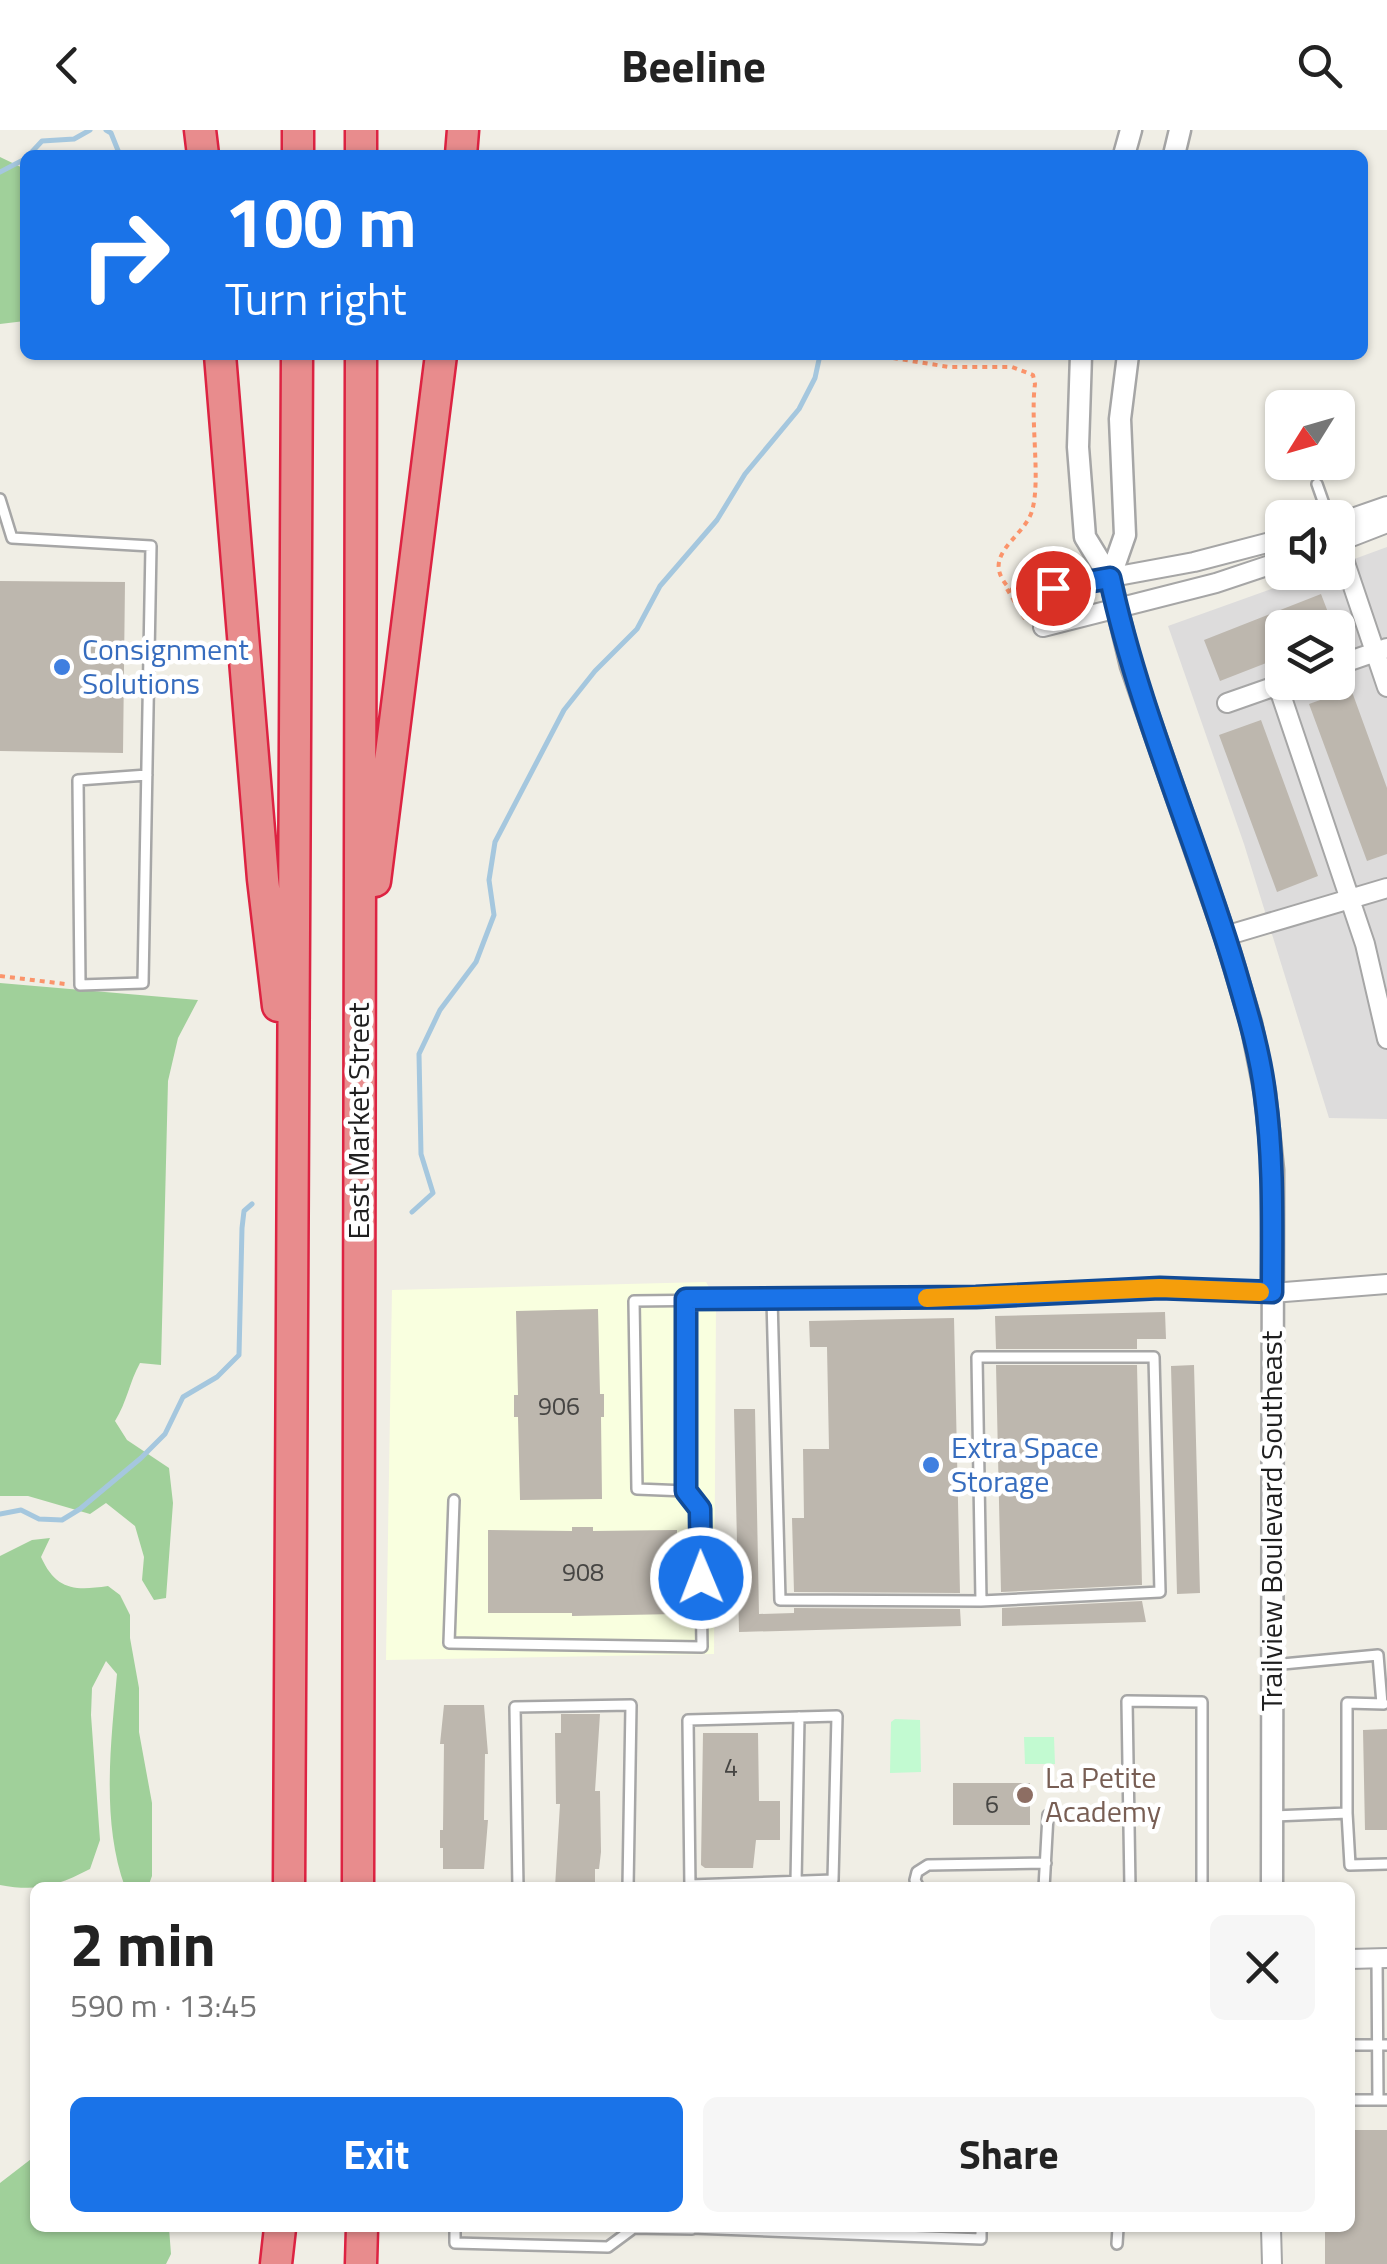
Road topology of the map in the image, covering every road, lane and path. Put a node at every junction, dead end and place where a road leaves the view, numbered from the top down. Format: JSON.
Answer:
{"nodes":[{"id":1,"x":220,"y":360,"type":"edge"},
{"id":2,"x":297,"y":360,"type":"edge"},
{"id":3,"x":361,"y":360,"type":"edge"},
{"id":4,"x":440,"y":360,"type":"edge"},
{"id":5,"x":925,"y":360,"type":"edge"},
{"id":6,"x":1082,"y":360,"type":"edge"},
{"id":7,"x":1127,"y":360,"type":"edge"},
{"id":8,"x":1318,"y":484,"type":"dead end"},
{"id":9,"x":0,"y":499,"type":"edge"},
{"id":10,"x":1323,"y":500,"type":"edge"},
{"id":11,"x":1387,"y":506,"type":"edge"},
{"id":12,"x":1355,"y":517,"type":"edge"},
{"id":13,"x":1387,"y":523,"type":"edge"},
{"id":14,"x":1355,"y":535,"type":"edge"},
{"id":15,"x":1265,"y":543,"type":"edge"},
{"id":16,"x":1265,"y":567,"type":"edge"},
{"id":17,"x":1110,"y":578,"type":"junction"},
{"id":18,"x":1004,"y":583,"type":"junction"},
{"id":19,"x":1355,"y":585,"type":"edge"},
{"id":20,"x":1031,"y":592,"type":"joint"},
{"id":21,"x":1116,"y":609,"type":"junction"},
{"id":22,"x":1043,"y":628,"type":"joint"},
{"id":23,"x":1381,"y":650,"type":"edge"},
{"id":24,"x":1355,"y":659,"type":"edge"},
{"id":25,"x":1387,"y":686,"type":"edge"},
{"id":26,"x":1265,"y":690,"type":"edge"},
{"id":27,"x":1287,"y":700,"type":"edge"},
{"id":28,"x":1226,"y":703,"type":"dead end"},
{"id":29,"x":147,"y":775,"type":"junction"},
{"id":30,"x":1387,"y":888,"type":"edge"},
{"id":31,"x":1350,"y":896,"type":"junction"},
{"id":32,"x":1225,"y":936,"type":"junction"},
{"id":33,"x":0,"y":976,"type":"edge"},
{"id":34,"x":80,"y":985,"type":"junction"},
{"id":35,"x":358,"y":1013,"type":"junction"},
{"id":36,"x":1387,"y":1039,"type":"edge"},
{"id":37,"x":294,"y":1128,"type":"junction"},
{"id":38,"x":1387,"y":1284,"type":"edge"},
{"id":39,"x":1272,"y":1292,"type":"junction"},
{"id":40,"x":686,"y":1299,"type":"junction"},
{"id":41,"x":772,"y":1299,"type":"junction"},
{"id":42,"x":686,"y":1491,"type":"junction"},
{"id":43,"x":454,"y":1500,"type":"dead end"},
{"id":44,"x":982,"y":1601,"type":"junction"},
{"id":45,"x":1383,"y":1655,"type":"edge"},
{"id":46,"x":1272,"y":1665,"type":"junction"},
{"id":47,"x":1385,"y":1704,"type":"edge"},
{"id":48,"x":799,"y":1717,"type":"junction"},
{"id":49,"x":359,"y":1802,"type":"junction"},
{"id":50,"x":1347,"y":1813,"type":"junction"},
{"id":51,"x":1048,"y":1815,"type":"dead end"},
{"id":52,"x":1272,"y":1816,"type":"junction"},
{"id":53,"x":1046,"y":1864,"type":"junction"},
{"id":54,"x":1387,"y":1864,"type":"edge"},
{"id":55,"x":290,"y":1882,"type":"edge"},
{"id":56,"x":358,"y":1882,"type":"edge"},
{"id":57,"x":379,"y":1882,"type":"edge"},
{"id":58,"x":518,"y":1882,"type":"edge"},
{"id":59,"x":628,"y":1882,"type":"edge"},
{"id":60,"x":690,"y":1882,"type":"edge"},
{"id":61,"x":796,"y":1882,"type":"edge"},
{"id":62,"x":830,"y":1882,"type":"edge"},
{"id":63,"x":916,"y":1882,"type":"edge"},
{"id":64,"x":1044,"y":1882,"type":"edge"},
{"id":65,"x":1130,"y":1882,"type":"edge"},
{"id":66,"x":1202,"y":1882,"type":"edge"},
{"id":67,"x":1272,"y":1882,"type":"edge"},
{"id":68,"x":1382,"y":1958,"type":"edge"},
{"id":69,"x":1355,"y":1959,"type":"edge"},
{"id":70,"x":1355,"y":2046,"type":"edge"},
{"id":71,"x":1382,"y":2046,"type":"edge"},
{"id":72,"x":1355,"y":2100,"type":"edge"},
{"id":73,"x":1382,"y":2100,"type":"edge"},
{"id":74,"x":280,"y":2232,"type":"edge"},
{"id":75,"x":289,"y":2232,"type":"edge"},
{"id":76,"x":362,"y":2232,"type":"edge"},
{"id":77,"x":455,"y":2232,"type":"edge"},
{"id":78,"x":626,"y":2232,"type":"edge"},
{"id":79,"x":832,"y":2232,"type":"edge"},
{"id":80,"x":981,"y":2232,"type":"edge"},
{"id":81,"x":1118,"y":2232,"type":"edge"},
{"id":82,"x":1272,"y":2232,"type":"edge"},
{"id":83,"x":1117,"y":2244,"type":"dead end"},
{"id":84,"x":276,"y":2264,"type":"edge"},
{"id":85,"x":290,"y":2264,"type":"edge"},
{"id":86,"x":361,"y":2264,"type":"edge"},
{"id":87,"x":1272,"y":2264,"type":"edge"}],
"edges":[{"from":1,"to":37,"type":"highway"},
{"from":2,"to":37,"type":"highway"},
{"from":3,"to":35,"type":"highway","name":"East Market Street"},
{"from":4,"to":35,"type":"highway"},
{"from":5,"to":18,"type":"path"},
{"from":6,"to":17,"type":"street","name":"Trailview Boulevard Southeast"},
{"from":7,"to":17,"type":"street","name":"Trailview Boulevard Southeast"},
{"from":8,"to":10,"type":"lane"},
{"from":9,"to":29,"type":"lane"},
{"from":11,"to":12,"type":"street"},
{"from":13,"to":14,"type":"street"},
{"from":15,"to":17,"type":"street"},
{"from":16,"to":21,"type":"street"},
{"from":17,"to":20,"type":"street"},
{"from":17,"to":21,"type":"street","name":"Trailview Boulevard Southeast"},
{"from":18,"to":20,"type":"path"},
{"from":18,"to":22,"type":"path"},
{"from":19,"to":23,"type":"street"},
{"from":21,"to":22,"type":"street"},
{"from":21,"to":32,"type":"street","name":"Trailview Boulevard Southeast"},
{"from":23,"to":24,"type":"street"},
{"from":23,"to":25,"type":"street"},
{"from":26,"to":28,"type":"street"},
{"from":27,"to":31,"type":"street"},
{"from":29,"to":34,"type":"lane"},
{"from":29,"to":34,"type":"lane"},
{"from":30,"to":31,"type":"street"},
{"from":31,"to":32,"type":"street"},
{"from":31,"to":36,"type":"street"},
{"from":32,"to":39,"type":"street","name":"Trailview Boulevard Southeast"},
{"from":33,"to":34,"type":"path"},
{"from":35,"to":49,"type":"highway","name":"East Market Street"},
{"from":37,"to":55,"type":"highway"},
{"from":38,"to":39,"type":"street"},
{"from":39,"to":41,"type":"lane"},
{"from":39,"to":46,"type":"street","name":"Trailview Boulevard Southeast"},
{"from":40,"to":41,"type":"lane"},
{"from":40,"to":42,"type":"lane"},
{"from":40,"to":42,"type":"lane"},
{"from":41,"to":44,"type":"lane"},
{"from":42,"to":43,"type":"lane"},
{"from":44,"to":44,"type":"lane"},
{"from":45,"to":46,"type":"lane"},
{"from":45,"to":47,"type":"lane"},
{"from":46,"to":52,"type":"street","name":"Trailview Boulevard Southeast"},
{"from":47,"to":50,"type":"lane"},
{"from":48,"to":60,"type":"lane"},
{"from":48,"to":61,"type":"lane"},
{"from":48,"to":62,"type":"lane"},
{"from":49,"to":56,"type":"highway","name":"East Market Street"},
{"from":49,"to":57,"type":"highway"},
{"from":50,"to":52,"type":"lane"},
{"from":50,"to":54,"type":"lane"},
{"from":51,"to":53,"type":"lane"},
{"from":52,"to":67,"type":"street","name":"Trailview Boulevard Southeast"},
{"from":53,"to":63,"type":"lane"},
{"from":53,"to":64,"type":"lane"},
{"from":58,"to":59,"type":"lane"},
{"from":65,"to":66,"type":"lane"},
{"from":68,"to":69,"type":"street"},
{"from":68,"to":71,"type":"lane"},
{"from":70,"to":71,"type":"lane"},
{"from":71,"to":73,"type":"lane"},
{"from":72,"to":73,"type":"lane"},
{"from":74,"to":84,"type":"highway"},
{"from":75,"to":85,"type":"highway"},
{"from":76,"to":86,"type":"highway"},
{"from":77,"to":78,"type":"lane"},
{"from":79,"to":80,"type":"lane"},
{"from":81,"to":83,"type":"lane"},
{"from":82,"to":87,"type":"street"}]}
